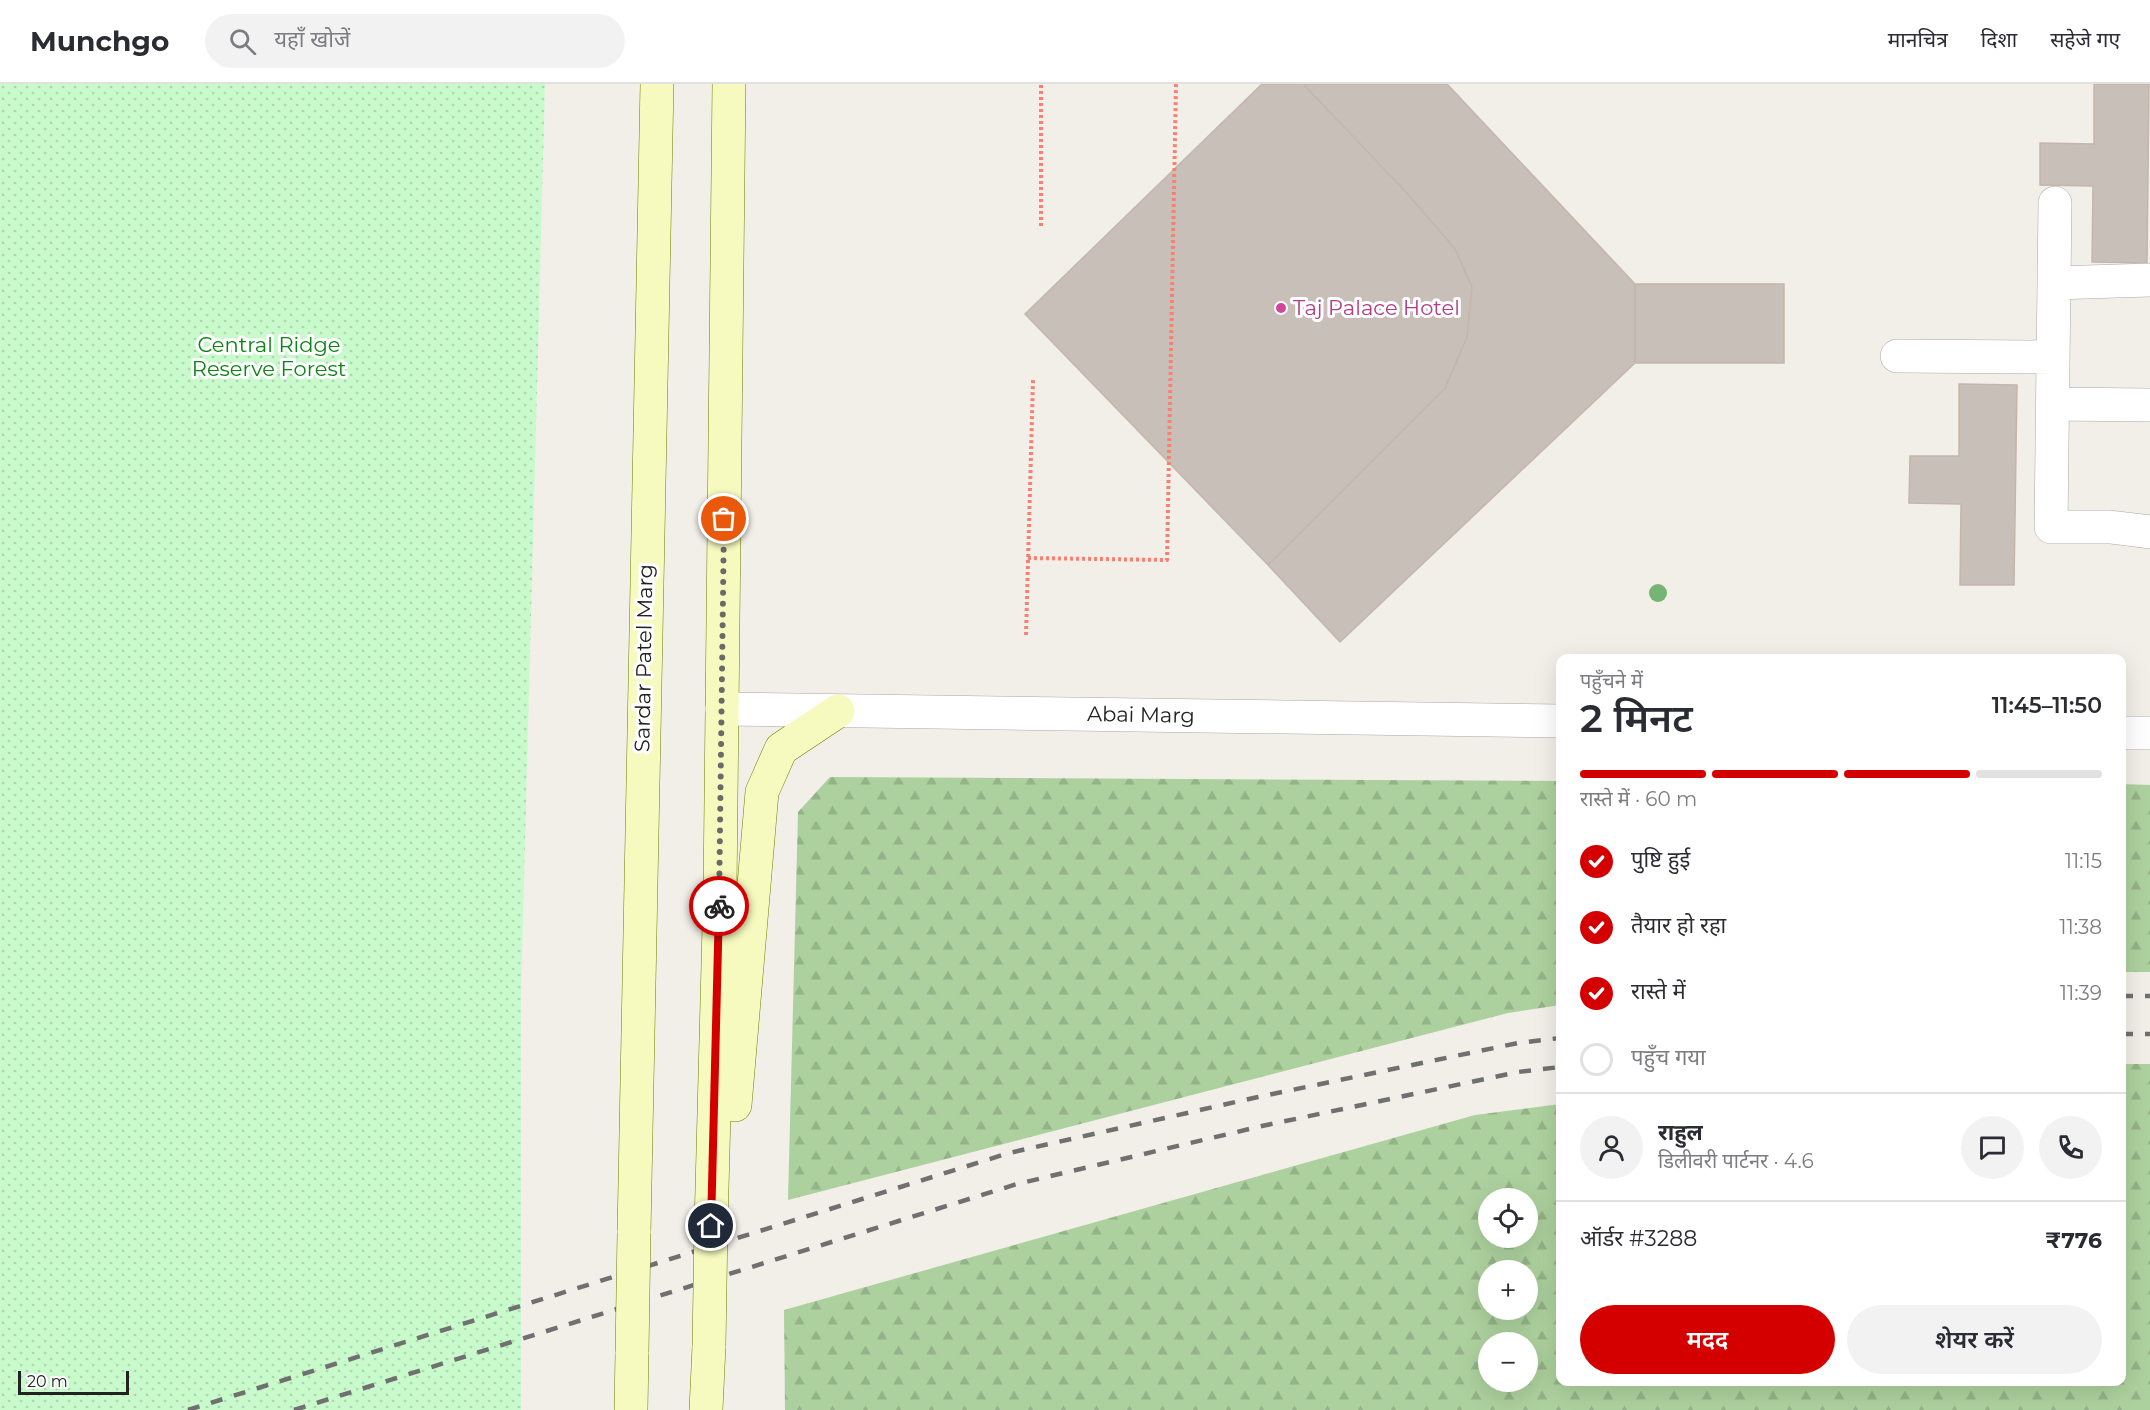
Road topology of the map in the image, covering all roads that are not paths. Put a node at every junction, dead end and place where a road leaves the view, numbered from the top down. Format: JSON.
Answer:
{"nodes":[{"id":1,"x":657,"y":84,"type":"edge"},
{"id":2,"x":729,"y":84,"type":"edge"},
{"id":3,"x":2055,"y":203,"type":"dead end"},
{"id":4,"x":2150,"y":280,"type":"edge"},
{"id":5,"x":2054,"y":283,"type":"junction"},
{"id":6,"x":1897,"y":356,"type":"dead end"},
{"id":7,"x":2053,"y":357,"type":"junction"},
{"id":8,"x":2053,"y":404,"type":"junction"},
{"id":9,"x":2150,"y":405,"type":"edge"},
{"id":10,"x":2150,"y":532,"type":"edge"},
{"id":11,"x":722,"y":709,"type":"junction"},
{"id":12,"x":838,"y":711,"type":"junction"},
{"id":13,"x":1556,"y":721,"type":"edge"},
{"id":14,"x":2126,"y":733,"type":"edge"},
{"id":15,"x":2150,"y":733,"type":"edge"},
{"id":16,"x":713,"y":1193,"type":"junction"},
{"id":17,"x":631,"y":1410,"type":"edge"},
{"id":18,"x":706,"y":1410,"type":"edge"}],
"edges":[{"from":1,"to":17,"type":"main road","name":"Sardar Patel Marg","bridge":true},
{"from":2,"to":11,"type":"main road"},
{"from":3,"to":5,"type":"street"},
{"from":4,"to":5,"type":"street"},
{"from":5,"to":7,"type":"street"},
{"from":6,"to":7,"type":"street"},
{"from":7,"to":8,"type":"street"},
{"from":8,"to":9,"type":"street"},
{"from":8,"to":10,"type":"street"},
{"from":11,"to":12,"type":"street","name":"Abai Marg"},
{"from":11,"to":16,"type":"main road"},
{"from":12,"to":13,"type":"street","name":"Abai Marg"},
{"from":12,"to":16,"type":"main road"},
{"from":14,"to":15,"type":"street"},
{"from":16,"to":18,"type":"main road","bridge":true}]}
